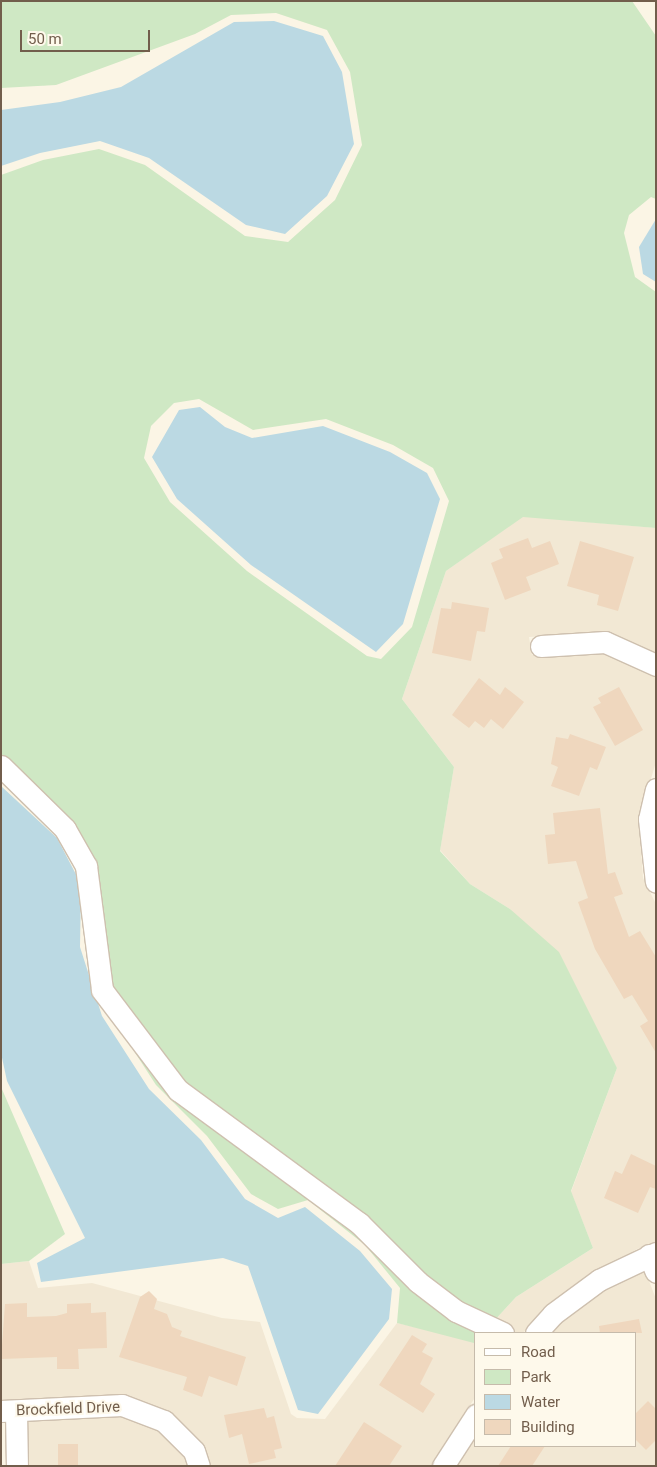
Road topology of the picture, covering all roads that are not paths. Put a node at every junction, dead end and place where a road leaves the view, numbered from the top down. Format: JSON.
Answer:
{"nodes":[{"id":1,"x":540,"y":646,"type":"dead end"},
{"id":2,"x":656,"y":665,"type":"edge"},
{"id":3,"x":1,"y":766,"type":"edge"},
{"id":4,"x":656,"y":789,"type":"edge"},
{"id":5,"x":656,"y":882,"type":"edge"},
{"id":6,"x":654,"y":1260,"type":"edge"},
{"id":7,"x":501,"y":1332,"type":"edge"},
{"id":8,"x":537,"y":1332,"type":"edge"},
{"id":9,"x":8,"y":1411,"type":"edge"},
{"id":10,"x":474,"y":1417,"type":"edge"},
{"id":11,"x":17,"y":1466,"type":"edge"},
{"id":12,"x":199,"y":1466,"type":"edge"},
{"id":13,"x":443,"y":1466,"type":"edge"}],
"edges":[{"from":1,"to":2,"type":"street"},
{"from":3,"to":7,"type":"street"},
{"from":4,"to":5,"type":"street"},
{"from":6,"to":8,"type":"street"},
{"from":9,"to":11,"type":"street"},
{"from":9,"to":12,"type":"street","name":"Brockfield Drive"},
{"from":10,"to":13,"type":"street"}]}
